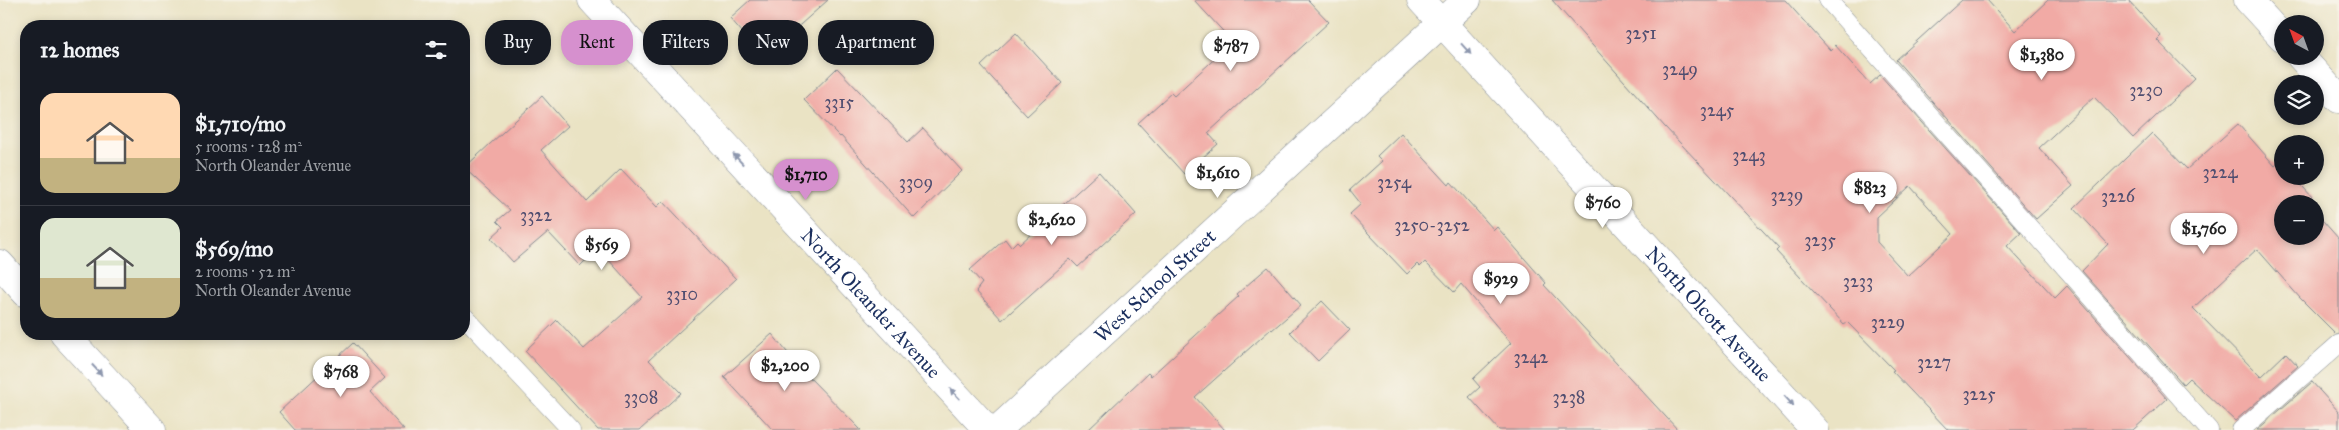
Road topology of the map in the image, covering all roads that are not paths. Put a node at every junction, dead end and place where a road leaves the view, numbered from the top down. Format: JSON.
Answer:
{"nodes":[{"id":1,"x":592,"y":0,"type":"edge"},
{"id":2,"x":1422,"y":0,"type":"edge"},
{"id":3,"x":1467,"y":0,"type":"edge"},
{"id":4,"x":1828,"y":0,"type":"edge"},
{"id":5,"x":2248,"y":0,"type":"edge"},
{"id":6,"x":1442,"y":23,"type":"junction"},
{"id":7,"x":2274,"y":28,"type":"edge"},
{"id":8,"x":2308,"y":65,"type":"edge"},
{"id":9,"x":2339,"y":99,"type":"edge"},
{"id":10,"x":0,"y":264,"type":"edge"},
{"id":11,"x":20,"y":286,"type":"edge"},
{"id":12,"x":470,"y":322,"type":"edge"},
{"id":13,"x":70,"y":340,"type":"edge"},
{"id":14,"x":2339,"y":344,"type":"edge"},
{"id":15,"x":152,"y":430,"type":"edge"},
{"id":16,"x":570,"y":430,"type":"edge"},
{"id":17,"x":988,"y":430,"type":"edge"},
{"id":18,"x":997,"y":430,"type":"edge"},
{"id":19,"x":1815,"y":430,"type":"edge"},
{"id":20,"x":2209,"y":430,"type":"edge"},
{"id":21,"x":2241,"y":430,"type":"edge"}],
"edges":[{"from":17,"to":1,"type":"street","name":"North Oleander Avenue","one_way":true},
{"from":2,"to":6,"type":"street","name":"North Olcott Avenue"},
{"from":3,"to":6,"type":"street","name":"West School Street"},
{"from":4,"to":20,"type":"lane"},
{"from":5,"to":7,"type":"street"},
{"from":6,"to":18,"type":"street","name":"West School Street"},
{"from":6,"to":19,"type":"street","name":"North Olcott Avenue","one_way":true},
{"from":8,"to":9,"type":"street"},
{"from":10,"to":11,"type":"street"},
{"from":12,"to":16,"type":"lane"},
{"from":13,"to":15,"type":"street","one_way":true},
{"from":14,"to":21,"type":"lane"}]}
